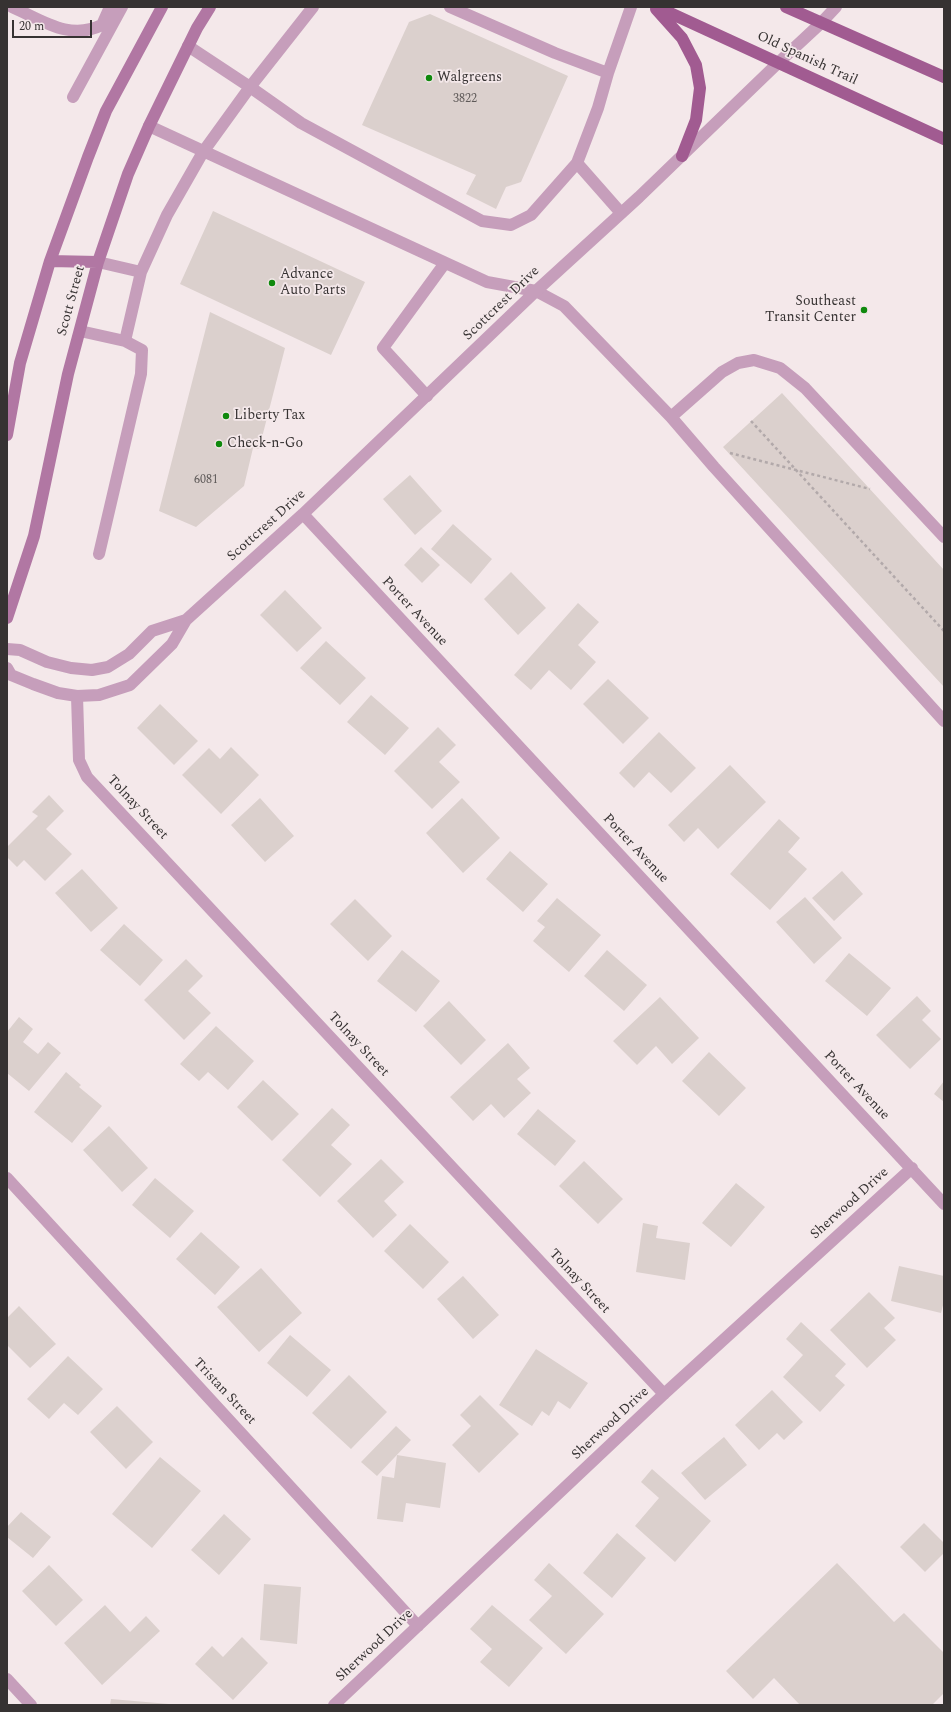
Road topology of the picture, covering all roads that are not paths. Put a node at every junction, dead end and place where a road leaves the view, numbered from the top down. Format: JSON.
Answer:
{"nodes":[{"id":1,"x":12,"y":7,"type":"edge"},
{"id":2,"x":110,"y":7,"type":"edge"},
{"id":3,"x":122,"y":7,"type":"edge"},
{"id":4,"x":162,"y":7,"type":"edge"},
{"id":5,"x":210,"y":7,"type":"edge"},
{"id":6,"x":313,"y":7,"type":"edge"},
{"id":7,"x":450,"y":7,"type":"edge"},
{"id":8,"x":631,"y":7,"type":"edge"},
{"id":9,"x":656,"y":7,"type":"edge"},
{"id":10,"x":786,"y":7,"type":"edge"},
{"id":11,"x":836,"y":7,"type":"edge"},
{"id":12,"x":821,"y":23,"type":"junction"},
{"id":13,"x":188,"y":46,"type":"junction"},
{"id":14,"x":778,"y":63,"type":"junction"},
{"id":15,"x":608,"y":73,"type":"junction"},
{"id":16,"x":944,"y":77,"type":"edge"},
{"id":17,"x":250,"y":87,"type":"junction"},
{"id":18,"x":73,"y":97,"type":"dead end"},
{"id":19,"x":149,"y":126,"type":"junction"},
{"id":20,"x":944,"y":139,"type":"edge"},
{"id":21,"x":203,"y":152,"type":"junction"},
{"id":22,"x":682,"y":156,"type":"junction"},
{"id":23,"x":577,"y":163,"type":"junction"},
{"id":24,"x":621,"y":212,"type":"junction"},
{"id":25,"x":50,"y":261,"type":"junction"},
{"id":26,"x":98,"y":262,"type":"junction"},
{"id":27,"x":445,"y":263,"type":"junction"},
{"id":28,"x":141,"y":272,"type":"junction"},
{"id":29,"x":536,"y":291,"type":"junction"},
{"id":30,"x":80,"y":332,"type":"junction"},
{"id":31,"x":125,"y":341,"type":"junction"},
{"id":32,"x":427,"y":396,"type":"junction"},
{"id":33,"x":671,"y":416,"type":"junction"},
{"id":34,"x":7,"y":435,"type":"edge"},
{"id":35,"x":303,"y":514,"type":"junction"},
{"id":36,"x":944,"y":537,"type":"edge"},
{"id":37,"x":100,"y":554,"type":"dead end"},
{"id":38,"x":7,"y":618,"type":"edge"},
{"id":39,"x":186,"y":620,"type":"junction"},
{"id":40,"x":7,"y":649,"type":"edge"},
{"id":41,"x":7,"y":668,"type":"edge"},
{"id":42,"x":77,"y":696,"type":"junction"},
{"id":43,"x":944,"y":721,"type":"edge"},
{"id":44,"x":912,"y":1168,"type":"junction"},
{"id":45,"x":7,"y":1178,"type":"edge"},
{"id":46,"x":944,"y":1204,"type":"edge"},
{"id":47,"x":664,"y":1394,"type":"junction"},
{"id":48,"x":418,"y":1626,"type":"junction"},
{"id":49,"x":7,"y":1679,"type":"edge"},
{"id":50,"x":31,"y":1705,"type":"edge"},
{"id":51,"x":334,"y":1705,"type":"edge"}],
"edges":[{"from":1,"to":2,"type":"street"},
{"from":3,"to":18,"type":"street"},
{"from":4,"to":25,"type":"main road"},
{"from":5,"to":13,"type":"main road","name":"Scott Street"},
{"from":6,"to":17,"type":"street"},
{"from":7,"to":15,"type":"street"},
{"from":8,"to":15,"type":"street"},
{"from":9,"to":14,"type":"main road","name":"Old Spanish Trail"},
{"from":9,"to":22,"type":"main road"},
{"from":10,"to":12,"type":"main road"},
{"from":11,"to":12,"type":"street","name":"Scottcrest Drive"},
{"from":12,"to":14,"type":"street","name":"Scottcrest Drive"},
{"from":12,"to":16,"type":"main road"},
{"from":13,"to":17,"type":"street"},
{"from":13,"to":19,"type":"main road","name":"Scott Street"},
{"from":14,"to":20,"type":"main road","name":"Old Spanish Trail"},
{"from":14,"to":22,"type":"street","name":"Scottcrest Drive"},
{"from":15,"to":23,"type":"street"},
{"from":17,"to":21,"type":"street"},
{"from":17,"to":23,"type":"street"},
{"from":19,"to":21,"type":"street"},
{"from":19,"to":26,"type":"main road","name":"Scott Street"},
{"from":21,"to":27,"type":"street"},
{"from":21,"to":28,"type":"street"},
{"from":22,"to":24,"type":"street","name":"Scottcrest Drive"},
{"from":23,"to":24,"type":"street"},
{"from":24,"to":29,"type":"street","name":"Scottcrest Drive"},
{"from":25,"to":26,"type":"main road"},
{"from":25,"to":34,"type":"main road"},
{"from":26,"to":28,"type":"street"},
{"from":26,"to":30,"type":"main road","name":"Scott Street"},
{"from":27,"to":29,"type":"street"},
{"from":27,"to":32,"type":"street"},
{"from":28,"to":31,"type":"street"},
{"from":29,"to":32,"type":"street","name":"Scottcrest Drive"},
{"from":29,"to":33,"type":"street"},
{"from":30,"to":31,"type":"street"},
{"from":30,"to":38,"type":"main road","name":"Scott Street"},
{"from":31,"to":37,"type":"street"},
{"from":32,"to":35,"type":"street","name":"Scottcrest Drive"},
{"from":33,"to":36,"type":"street"},
{"from":33,"to":43,"type":"street"},
{"from":35,"to":39,"type":"street","name":"Scottcrest Drive"},
{"from":35,"to":44,"type":"street","name":"Porter Avenue"},
{"from":39,"to":40,"type":"street","name":"Scottcrest Drive"},
{"from":39,"to":42,"type":"street","name":"Scottcrest Drive"},
{"from":41,"to":42,"type":"street","name":"Scottcrest Drive"},
{"from":42,"to":47,"type":"street","name":"Tolnay Street"},
{"from":44,"to":46,"type":"street","name":"Porter Avenue"},
{"from":44,"to":47,"type":"street","name":"Sherwood Drive"},
{"from":45,"to":48,"type":"street","name":"Tristan Street"},
{"from":47,"to":48,"type":"street","name":"Sherwood Drive"},
{"from":48,"to":51,"type":"street","name":"Sherwood Drive"},
{"from":49,"to":50,"type":"street"}]}
